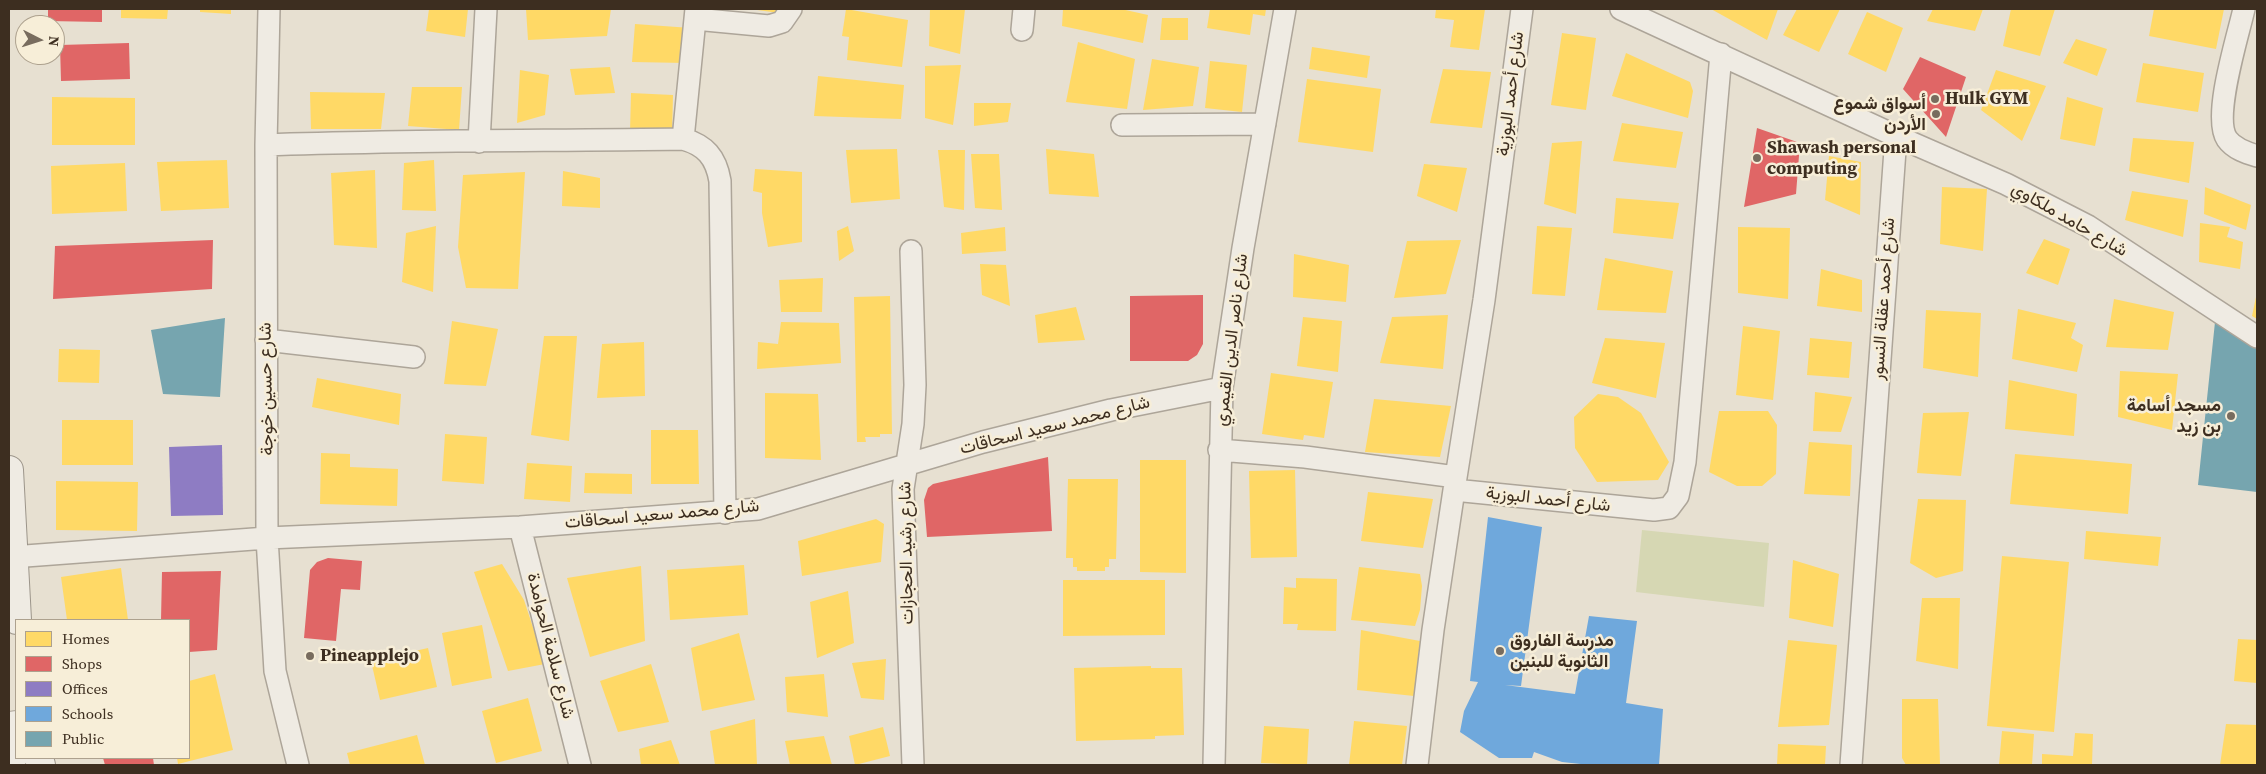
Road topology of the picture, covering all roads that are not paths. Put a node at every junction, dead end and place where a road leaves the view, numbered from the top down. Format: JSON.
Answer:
{"nodes":[{"id":1,"x":269,"y":9,"type":"edge"},
{"id":2,"x":486,"y":9,"type":"edge"},
{"id":3,"x":1285,"y":9,"type":"edge"},
{"id":4,"x":1522,"y":9,"type":"edge"},
{"id":5,"x":2244,"y":9,"type":"edge"},
{"id":6,"x":1631,"y":11,"type":"edge"},
{"id":7,"x":695,"y":14,"type":"edge"},
{"id":8,"x":788,"y":14,"type":"edge"},
{"id":9,"x":1721,"y":54,"type":"junction"},
{"id":10,"x":1122,"y":124,"type":"dead end"},
{"id":11,"x":1265,"y":124,"type":"junction"},
{"id":12,"x":1896,"y":136,"type":"junction"},
{"id":13,"x":683,"y":139,"type":"junction"},
{"id":14,"x":479,"y":142,"type":"junction"},
{"id":15,"x":266,"y":146,"type":"junction"},
{"id":16,"x":2257,"y":156,"type":"edge"},
{"id":17,"x":911,"y":251,"type":"dead end"},
{"id":18,"x":2257,"y":337,"type":"edge"},
{"id":19,"x":266,"y":340,"type":"junction"},
{"id":20,"x":414,"y":356,"type":"dead end"},
{"id":21,"x":1222,"y":388,"type":"junction"},
{"id":22,"x":1219,"y":450,"type":"junction"},
{"id":23,"x":906,"y":465,"type":"junction"},
{"id":24,"x":9,"y":470,"type":"edge"},
{"id":25,"x":1455,"y":484,"type":"junction"},
{"id":26,"x":725,"y":513,"type":"junction"},
{"id":27,"x":520,"y":527,"type":"junction"},
{"id":28,"x":267,"y":538,"type":"junction"},
{"id":29,"x":12,"y":557,"type":"junction"},
{"id":30,"x":17,"y":619,"type":"edge"},
{"id":31,"x":298,"y":765,"type":"edge"},
{"id":32,"x":580,"y":765,"type":"edge"},
{"id":33,"x":913,"y":765,"type":"edge"},
{"id":34,"x":1214,"y":765,"type":"edge"},
{"id":35,"x":1417,"y":765,"type":"edge"},
{"id":36,"x":1851,"y":765,"type":"edge"}],
"edges":[{"from":1,"to":15,"type":"street","name":"شارع حسين خوجة"},
{"from":2,"to":14,"type":"street"},
{"from":3,"to":11,"type":"street","name":"شارع ناصر الدين القيمري"},
{"from":4,"to":25,"type":"street","name":"شارع أحمد البوزية"},
{"from":5,"to":16,"type":"street"},
{"from":6,"to":9,"type":"street"},
{"from":7,"to":8,"type":"street"},
{"from":7,"to":13,"type":"street"},
{"from":9,"to":12,"type":"street"},
{"from":9,"to":25,"type":"street","name":"شارع أحمد البوزية"},
{"from":10,"to":11,"type":"street"},
{"from":11,"to":21,"type":"street","name":"شارع ناصر الدين القيمري"},
{"from":12,"to":18,"type":"street","name":"شارع حامد ملكاوي"},
{"from":12,"to":36,"type":"street","name":"شارع أحمد عقلة النسور"},
{"from":13,"to":14,"type":"street"},
{"from":13,"to":26,"type":"street"},
{"from":14,"to":15,"type":"street"},
{"from":15,"to":19,"type":"street","name":"شارع حسين خوجة"},
{"from":17,"to":23,"type":"street","name":"شارع رشيد الحجازات"},
{"from":19,"to":20,"type":"street"},
{"from":19,"to":28,"type":"street","name":"شارع حسين خوجة"},
{"from":21,"to":22,"type":"street","name":"شارع ناصر الدين القيمري"},
{"from":21,"to":23,"type":"street","name":"شارع محمد سعيد اسحاقات"},
{"from":22,"to":25,"type":"street"},
{"from":22,"to":34,"type":"street","name":"شارع ناصر الدين القيمري"},
{"from":23,"to":26,"type":"street","name":"شارع محمد سعيد اسحاقات"},
{"from":23,"to":33,"type":"street","name":"شارع رشيد الحجازات"},
{"from":24,"to":29,"type":"main road"},
{"from":25,"to":35,"type":"street"},
{"from":26,"to":27,"type":"street","name":"شارع محمد سعيد اسحاقات"},
{"from":27,"to":28,"type":"street","name":"شارع محمد سعيد اسحاقات"},
{"from":27,"to":32,"type":"street","name":"شارع سلامة الحوامدة"},
{"from":28,"to":29,"type":"street","name":"شارع محمد سعيد اسحاقات"},
{"from":28,"to":31,"type":"street","name":"شارع حسين خوجة"},
{"from":29,"to":30,"type":"main road"}]}
